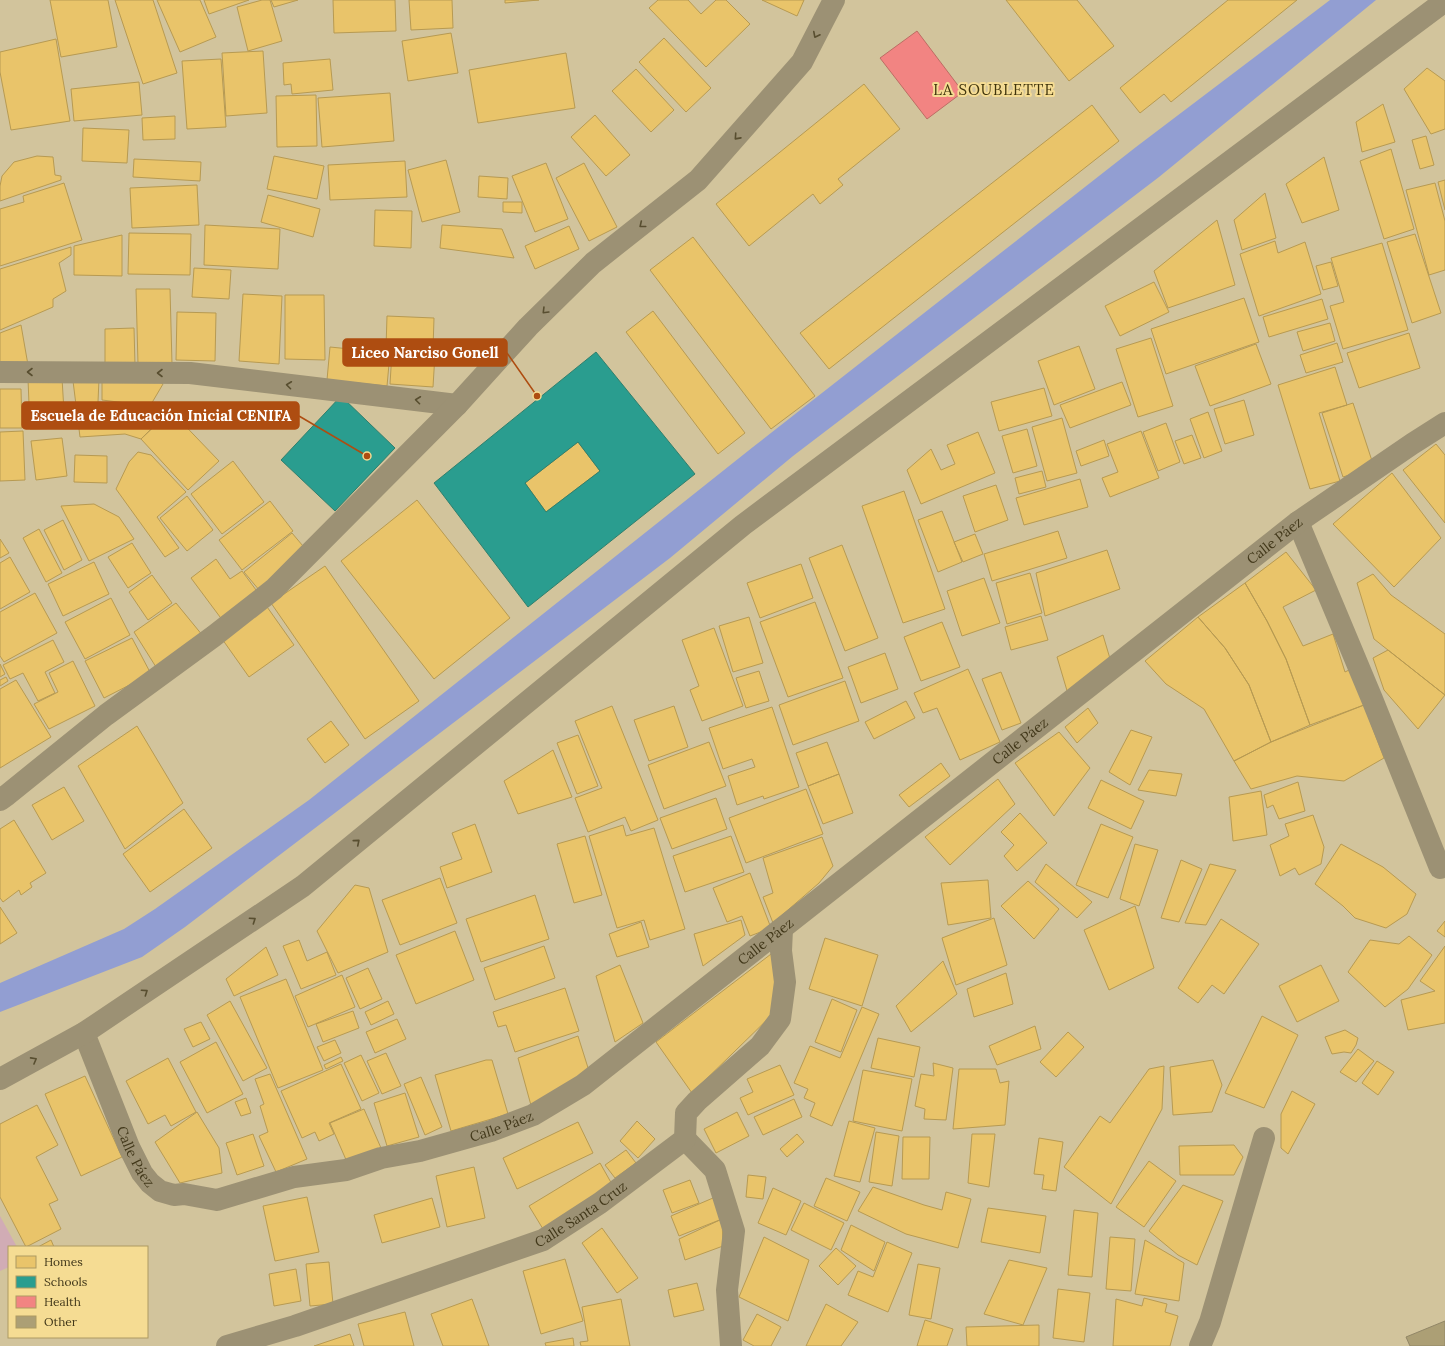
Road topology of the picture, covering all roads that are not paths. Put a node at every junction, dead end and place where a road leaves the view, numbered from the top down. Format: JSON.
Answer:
{"nodes":[{"id":1,"x":834,"y":0,"type":"edge"},
{"id":2,"x":1445,"y":1,"type":"edge"},
{"id":3,"x":0,"y":372,"type":"edge"},
{"id":4,"x":457,"y":404,"type":"junction"},
{"id":5,"x":1445,"y":423,"type":"edge"},
{"id":6,"x":1298,"y":522,"type":"junction"},
{"id":7,"x":0,"y":800,"type":"edge"},
{"id":8,"x":1440,"y":868,"type":"dead end"},
{"id":9,"x":782,"y":929,"type":"junction"},
{"id":10,"x":84,"y":1033,"type":"junction"},
{"id":11,"x":0,"y":1079,"type":"edge"},
{"id":12,"x":1264,"y":1138,"type":"dead end"},
{"id":13,"x":686,"y":1139,"type":"junction"},
{"id":14,"x":226,"y":1346,"type":"edge"},
{"id":15,"x":731,"y":1346,"type":"edge"},
{"id":16,"x":1200,"y":1346,"type":"edge"}],
"edges":[{"from":1,"to":4,"type":"street","one_way":true},
{"from":10,"to":2,"type":"street","one_way":true},
{"from":4,"to":3,"type":"street","one_way":true},
{"from":4,"to":7,"type":"street"},
{"from":5,"to":6,"type":"street","name":"Calle Páez"},
{"from":6,"to":8,"type":"street"},
{"from":6,"to":9,"type":"street","name":"Calle Páez"},
{"from":9,"to":10,"type":"street","name":"Calle Páez"},
{"from":9,"to":13,"type":"street"},
{"from":11,"to":10,"type":"street","one_way":true},
{"from":12,"to":16,"type":"street"},
{"from":13,"to":14,"type":"street","name":"Calle Santa Cruz"},
{"from":13,"to":15,"type":"street"}]}
